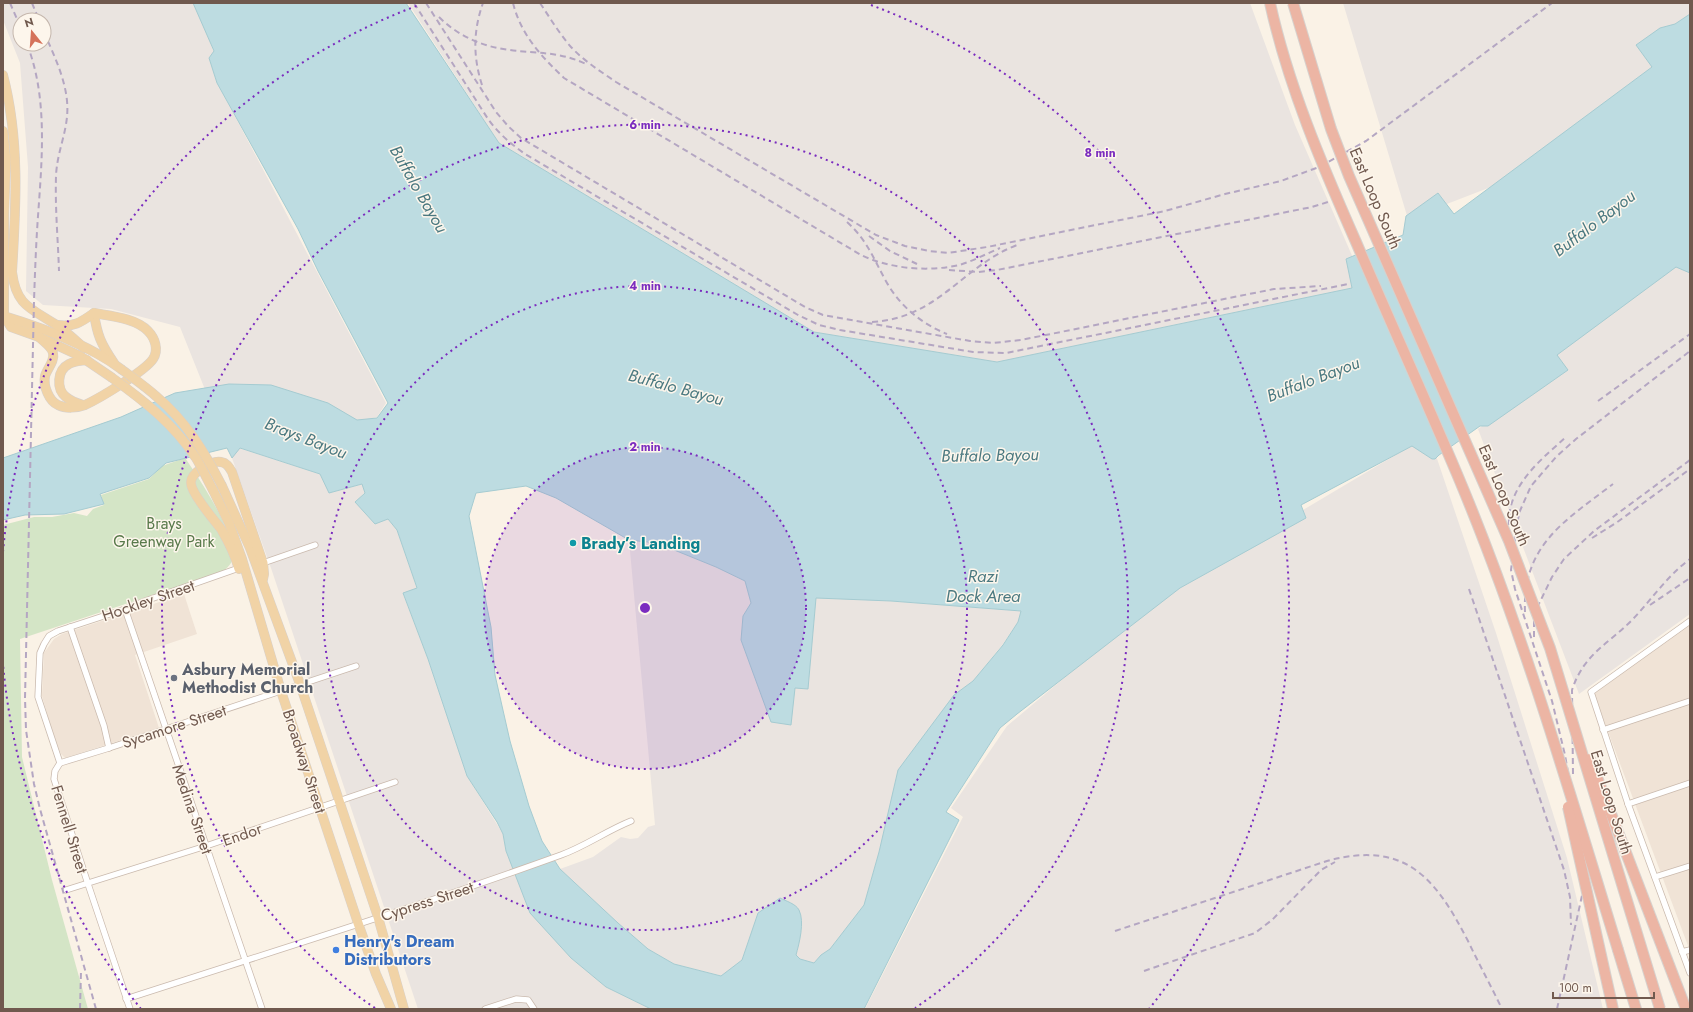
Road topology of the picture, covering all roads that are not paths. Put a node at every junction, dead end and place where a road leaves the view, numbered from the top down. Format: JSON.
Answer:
{"nodes":[{"id":1,"x":1270,"y":3,"type":"edge"},
{"id":2,"x":1293,"y":3,"type":"edge"},
{"id":3,"x":3,"y":76,"type":"edge"},
{"id":4,"x":7,"y":103,"type":"edge"},
{"id":5,"x":3,"y":131,"type":"edge"},
{"id":6,"x":4,"y":161,"type":"edge"},
{"id":7,"x":16,"y":161,"type":"junction"},
{"id":8,"x":3,"y":215,"type":"edge"},
{"id":9,"x":14,"y":215,"type":"junction"},
{"id":10,"x":94,"y":313,"type":"junction"},
{"id":11,"x":4,"y":316,"type":"junction"},
{"id":12,"x":57,"y":325,"type":"junction"},
{"id":13,"x":39,"y":337,"type":"junction"},
{"id":14,"x":84,"y":348,"type":"junction"},
{"id":15,"x":87,"y":360,"type":"junction"},
{"id":16,"x":118,"y":367,"type":"junction"},
{"id":17,"x":84,"y":405,"type":"junction"},
{"id":18,"x":218,"y":488,"type":"junction"},
{"id":19,"x":315,"y":546,"type":"dead end"},
{"id":20,"x":263,"y":563,"type":"junction"},
{"id":21,"x":239,"y":568,"type":"junction"},
{"id":22,"x":262,"y":581,"type":"junction"},
{"id":23,"x":256,"y":602,"type":"junction"},
{"id":24,"x":125,"y":609,"type":"junction"},
{"id":25,"x":1690,"y":621,"type":"edge"},
{"id":26,"x":70,"y":627,"type":"junction"},
{"id":27,"x":58,"y":631,"type":"joint"},
{"id":28,"x":356,"y":666,"type":"dead end"},
{"id":29,"x":300,"y":684,"type":"junction"},
{"id":30,"x":281,"y":690,"type":"junction"},
{"id":31,"x":1564,"y":691,"type":"junction"},
{"id":32,"x":1690,"y":701,"type":"edge"},
{"id":33,"x":165,"y":729,"type":"junction"},
{"id":34,"x":1603,"y":730,"type":"junction"},
{"id":35,"x":1553,"y":739,"type":"junction"},
{"id":36,"x":109,"y":748,"type":"junction"},
{"id":37,"x":60,"y":763,"type":"junction"},
{"id":38,"x":395,"y":782,"type":"dead end"},
{"id":39,"x":1690,"y":783,"type":"edge"},
{"id":40,"x":339,"y":801,"type":"junction"},
{"id":41,"x":1628,"y":804,"type":"junction"},
{"id":42,"x":320,"y":807,"type":"junction"},
{"id":43,"x":631,"y":821,"type":"dead end"},
{"id":44,"x":206,"y":846,"type":"junction"},
{"id":45,"x":1690,"y":866,"type":"edge"},
{"id":46,"x":1655,"y":877,"type":"junction"},
{"id":47,"x":88,"y":884,"type":"junction"},
{"id":48,"x":66,"y":890,"type":"dead end"},
{"id":49,"x":378,"y":917,"type":"junction"},
{"id":50,"x":358,"y":924,"type":"junction"},
{"id":51,"x":1690,"y":950,"type":"edge"},
{"id":52,"x":1682,"y":952,"type":"junction"},
{"id":53,"x":245,"y":960,"type":"junction"},
{"id":54,"x":1690,"y":973,"type":"edge"},
{"id":55,"x":126,"y":999,"type":"junction"},
{"id":56,"x":405,"y":1008,"type":"edge"},
{"id":57,"x":130,"y":1009,"type":"edge"},
{"id":58,"x":262,"y":1009,"type":"edge"},
{"id":59,"x":390,"y":1009,"type":"edge"},
{"id":60,"x":485,"y":1009,"type":"edge"},
{"id":61,"x":534,"y":1009,"type":"edge"},
{"id":62,"x":1613,"y":1009,"type":"edge"},
{"id":63,"x":1636,"y":1009,"type":"edge"},
{"id":64,"x":1660,"y":1009,"type":"edge"},
{"id":65,"x":1686,"y":1009,"type":"edge"}],
"edges":[{"from":1,"to":35,"type":"highway","bridge":true},
{"from":2,"to":31,"type":"highway","name":"East Loop South","bridge":true},
{"from":3,"to":4,"type":"main road"},
{"from":4,"to":7,"type":"main road"},
{"from":5,"to":6,"type":"main road"},
{"from":6,"to":7,"type":"street"},
{"from":6,"to":8,"type":"main road"},
{"from":7,"to":9,"type":"main road"},
{"from":8,"to":9,"type":"street"},
{"from":8,"to":11,"type":"main road"},
{"from":9,"to":12,"type":"main road"},
{"from":10,"to":12,"type":"main road"},
{"from":10,"to":16,"type":"main road"},
{"from":10,"to":17,"type":"main road"},
{"from":11,"to":13,"type":"main road","name":"Broadway Street"},
{"from":11,"to":14,"type":"main road"},
{"from":12,"to":14,"type":"main road"},
{"from":13,"to":15,"type":"main road","name":"Broadway Street"},
{"from":13,"to":17,"type":"main road"},
{"from":14,"to":16,"type":"main road"},
{"from":15,"to":17,"type":"main road"},
{"from":15,"to":18,"type":"main road","name":"Broadway Street","bridge":true},
{"from":16,"to":18,"type":"main road","name":"Broadway Street","bridge":true},
{"from":18,"to":22,"type":"main road","name":"Broadway Street"},
{"from":18,"to":23,"type":"main road","name":"Broadway Street"},
{"from":19,"to":20,"type":"street"},
{"from":20,"to":21,"type":"main road"},
{"from":20,"to":22,"type":"main road"},
{"from":21,"to":23,"type":"main road"},
{"from":21,"to":24,"type":"street","name":"Hockley Street"},
{"from":22,"to":29,"type":"main road","name":"Broadway Street"},
{"from":23,"to":30,"type":"main road","name":"Broadway Street"},
{"from":24,"to":26,"type":"street","name":"Hockley Street"},
{"from":24,"to":33,"type":"street","name":"Medina Street"},
{"from":25,"to":34,"type":"street"},
{"from":26,"to":27,"type":"street","name":"Hockley Street"},
{"from":26,"to":36,"type":"street"},
{"from":27,"to":37,"type":"street","name":"Fennell Street"},
{"from":28,"to":29,"type":"street","name":"Sycamore Street"},
{"from":29,"to":30,"type":"street","name":"Sycamore Street"},
{"from":29,"to":40,"type":"main road","name":"Broadway Street"},
{"from":30,"to":33,"type":"street","name":"Sycamore Street"},
{"from":30,"to":42,"type":"main road","name":"Broadway Street"},
{"from":31,"to":64,"type":"highway","name":"East Loop South","bridge":true},
{"from":31,"to":65,"type":"highway","bridge":true},
{"from":32,"to":34,"type":"street"},
{"from":33,"to":36,"type":"street","name":"Sycamore Street"},
{"from":33,"to":44,"type":"street","name":"Medina Street"},
{"from":34,"to":41,"type":"street"},
{"from":35,"to":62,"type":"highway","bridge":true},
{"from":35,"to":63,"type":"highway","bridge":true},
{"from":36,"to":37,"type":"street","name":"Sycamore Street"},
{"from":37,"to":47,"type":"street","name":"Fennell Street"},
{"from":38,"to":40,"type":"street","name":"Endor"},
{"from":39,"to":41,"type":"street"},
{"from":40,"to":42,"type":"street","name":"Endor"},
{"from":40,"to":49,"type":"main road","name":"Broadway Street"},
{"from":41,"to":46,"type":"street"},
{"from":42,"to":44,"type":"street","name":"Endor"},
{"from":42,"to":50,"type":"main road","name":"Broadway Street"},
{"from":43,"to":49,"type":"street","name":"Cypress Street"},
{"from":44,"to":47,"type":"street","name":"Endor"},
{"from":44,"to":53,"type":"street","name":"Medina Street"},
{"from":45,"to":46,"type":"street"},
{"from":46,"to":52,"type":"street"},
{"from":47,"to":48,"type":"street","name":"Endor"},
{"from":47,"to":55,"type":"street","name":"Fennell Street"},
{"from":49,"to":50,"type":"street","name":"Cypress Street"},
{"from":49,"to":56,"type":"main road","name":"Broadway Street"},
{"from":50,"to":53,"type":"street","name":"Cypress Street"},
{"from":50,"to":59,"type":"main road","name":"Broadway Street"},
{"from":51,"to":52,"type":"street"},
{"from":52,"to":54,"type":"street"},
{"from":53,"to":55,"type":"street","name":"Cypress Street"},
{"from":53,"to":58,"type":"street","name":"Medina Street"},
{"from":55,"to":57,"type":"street","name":"Fennell Street"},
{"from":60,"to":61,"type":"street"}]}
